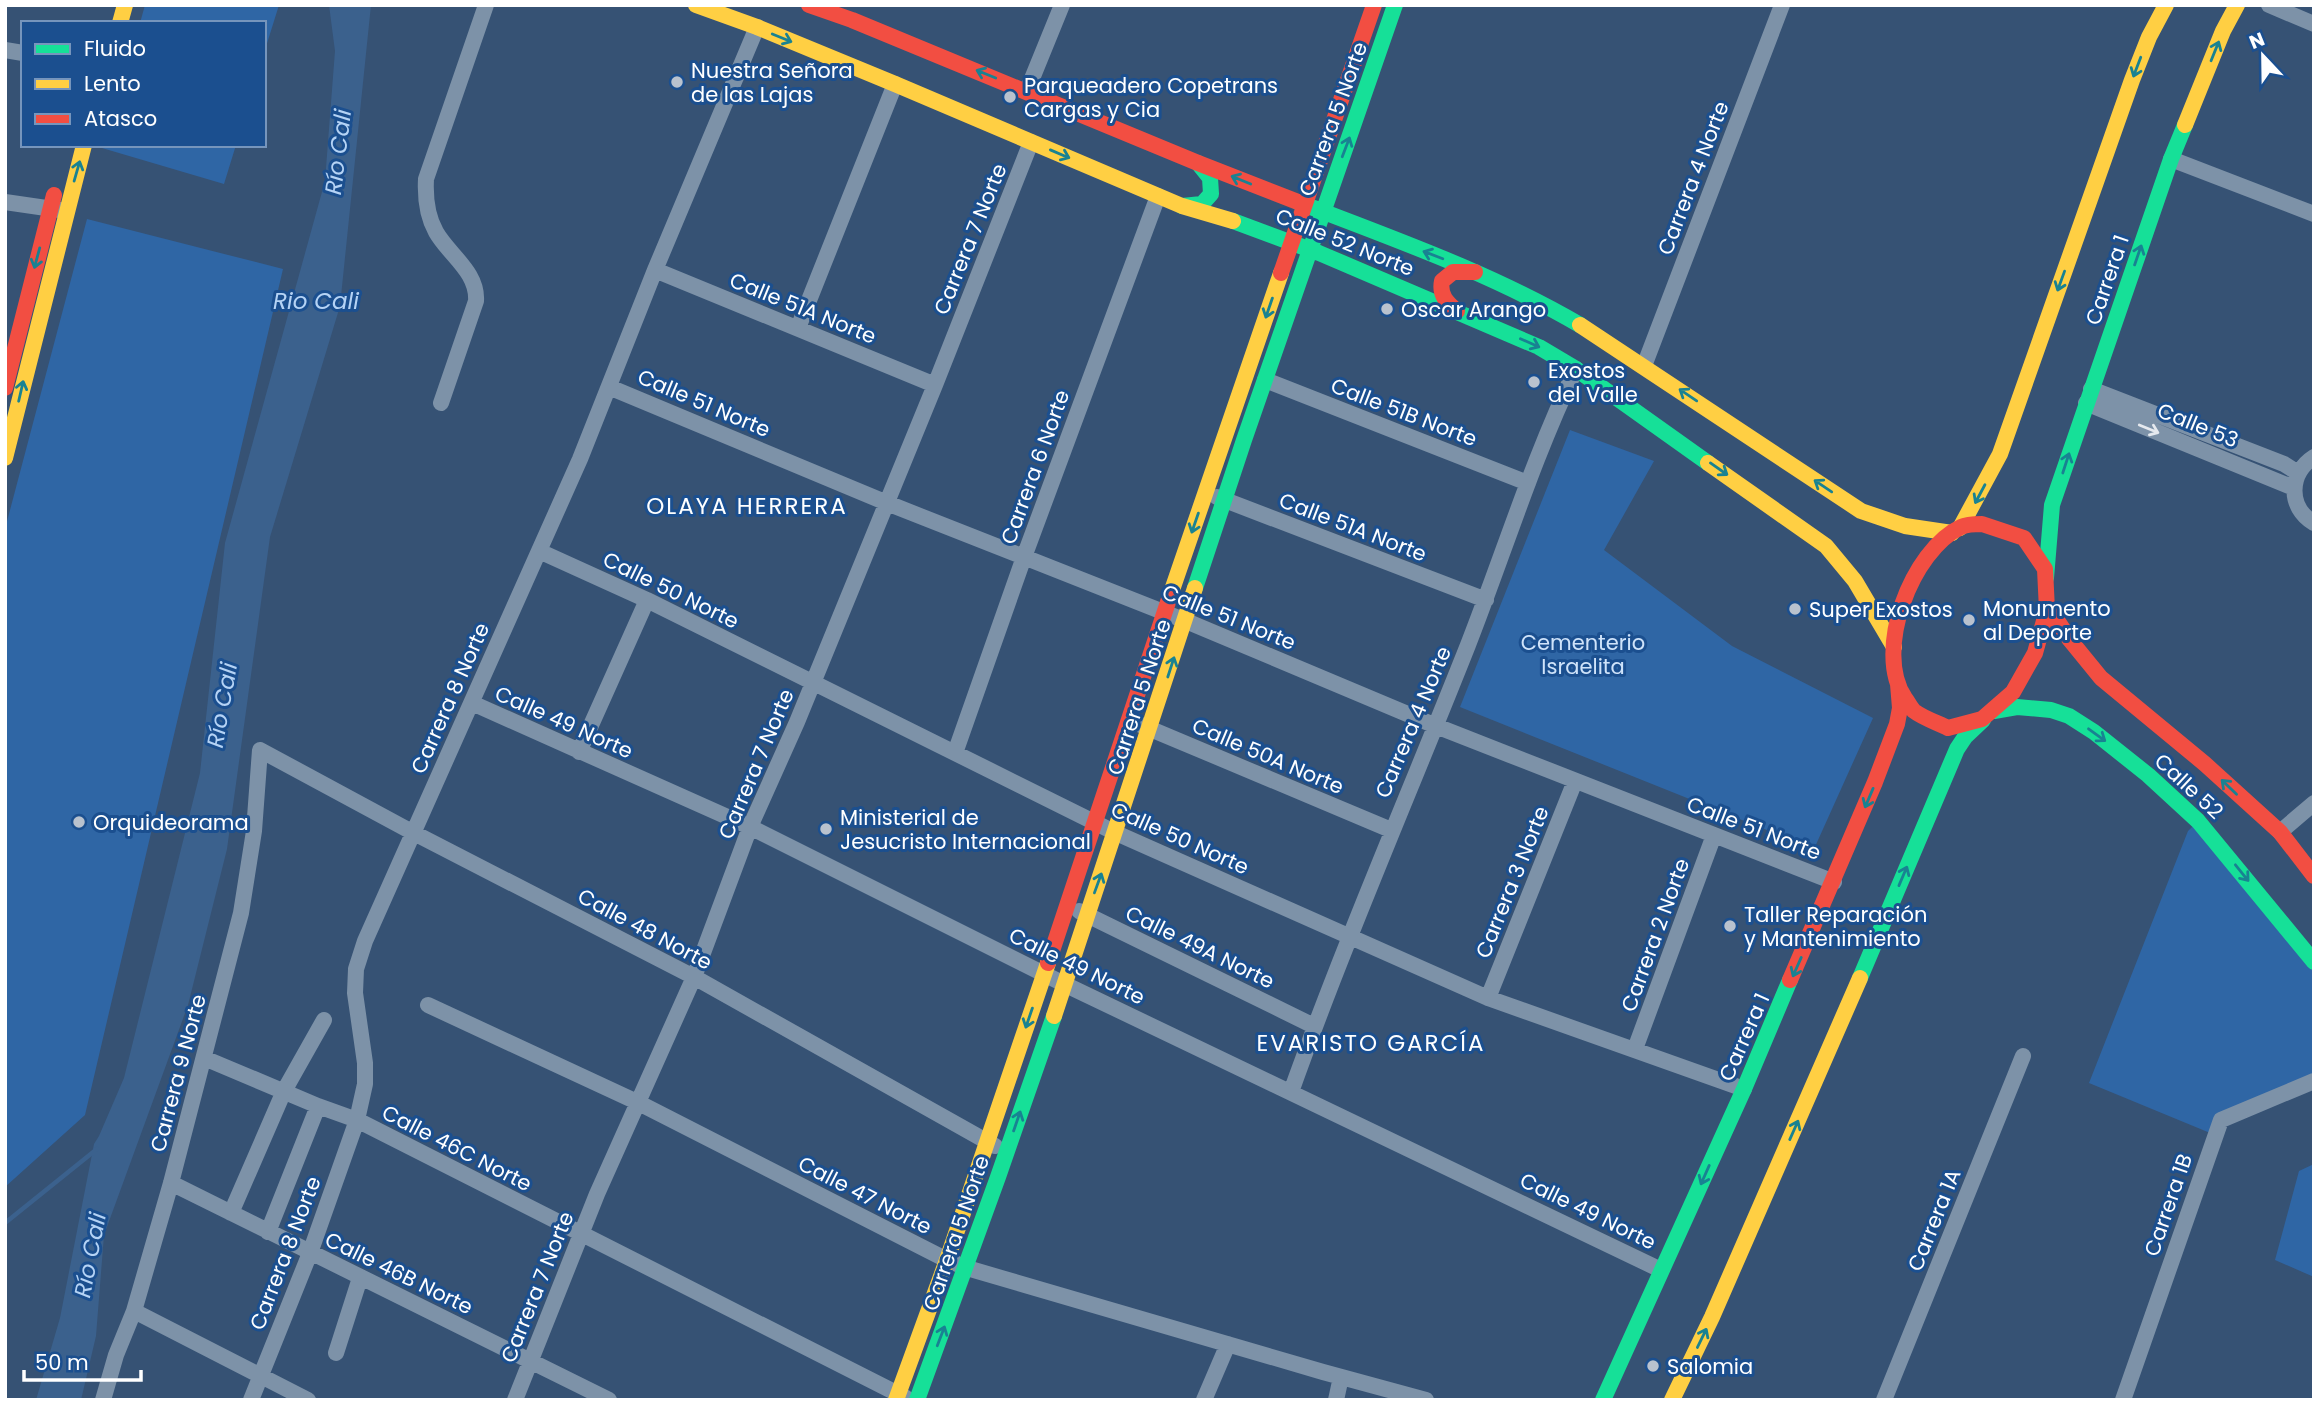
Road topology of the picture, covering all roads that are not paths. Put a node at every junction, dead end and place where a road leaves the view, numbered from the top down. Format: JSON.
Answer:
{"nodes":[{"id":1,"x":486,"y":5,"type":"edge"},
{"id":2,"x":696,"y":5,"type":"edge"},
{"id":3,"x":809,"y":5,"type":"edge"},
{"id":4,"x":1062,"y":5,"type":"edge"},
{"id":5,"x":1374,"y":5,"type":"edge"},
{"id":6,"x":1395,"y":5,"type":"edge"},
{"id":7,"x":1782,"y":5,"type":"edge"},
{"id":8,"x":2166,"y":5,"type":"edge"},
{"id":9,"x":2237,"y":5,"type":"edge"},
{"id":10,"x":2269,"y":5,"type":"edge"},
{"id":11,"x":2314,"y":24,"type":"edge"},
{"id":12,"x":757,"y":27,"type":"junction"},
{"id":13,"x":895,"y":84,"type":"junction"},
{"id":14,"x":1027,"y":92,"type":"junction"},
{"id":15,"x":1031,"y":142,"type":"junction"},
{"id":16,"x":67,"y":147,"type":"edge"},
{"id":17,"x":83,"y":147,"type":"edge"},
{"id":18,"x":2171,"y":159,"type":"junction"},
{"id":19,"x":1198,"y":163,"type":"junction"},
{"id":20,"x":1158,"y":196,"type":"junction"},
{"id":21,"x":5,"y":202,"type":"edge"},
{"id":22,"x":1304,"y":205,"type":"junction"},
{"id":23,"x":1182,"y":206,"type":"junction"},
{"id":24,"x":58,"y":210,"type":"junction"},
{"id":25,"x":2314,"y":214,"type":"edge"},
{"id":26,"x":1320,"y":218,"type":"junction"},
{"id":27,"x":1293,"y":238,"type":"junction"},
{"id":28,"x":1310,"y":250,"type":"junction"},
{"id":29,"x":655,"y":270,"type":"junction"},
{"id":30,"x":1485,"y":275,"type":"junction"},
{"id":31,"x":1458,"y":312,"type":"junction"},
{"id":32,"x":798,"y":328,"type":"junction"},
{"id":33,"x":10,"y":346,"type":"edge"},
{"id":34,"x":30,"y":351,"type":"junction"},
{"id":35,"x":1644,"y":366,"type":"junction"},
{"id":36,"x":1576,"y":369,"type":"junction"},
{"id":37,"x":1265,"y":380,"type":"junction"},
{"id":38,"x":935,"y":385,"type":"junction"},
{"id":39,"x":5,"y":387,"type":"edge"},
{"id":40,"x":609,"y":387,"type":"junction"},
{"id":41,"x":2089,"y":396,"type":"junction"},
{"id":42,"x":441,"y":403,"type":"dead end"},
{"id":43,"x":2314,"y":457,"type":"edge"},
{"id":44,"x":5,"y":458,"type":"edge"},
{"id":45,"x":2296,"y":480,"type":"junction"},
{"id":46,"x":1528,"y":483,"type":"junction"},
{"id":47,"x":1205,"y":492,"type":"junction"},
{"id":48,"x":1224,"y":500,"type":"junction"},
{"id":49,"x":887,"y":503,"type":"junction"},
{"id":50,"x":2314,"y":523,"type":"edge"},
{"id":51,"x":1956,"y":531,"type":"junction"},
{"id":52,"x":539,"y":551,"type":"junction"},
{"id":53,"x":1024,"y":557,"type":"junction"},
{"id":54,"x":2046,"y":578,"type":"junction"},
{"id":55,"x":647,"y":600,"type":"junction"},
{"id":56,"x":1486,"y":600,"type":"junction"},
{"id":57,"x":2048,"y":605,"type":"junction"},
{"id":58,"x":1164,"y":613,"type":"junction"},
{"id":59,"x":1186,"y":621,"type":"junction"},
{"id":60,"x":1894,"y":647,"type":"junction"},
{"id":61,"x":813,"y":683,"type":"junction"},
{"id":62,"x":1898,"y":684,"type":"junction"},
{"id":63,"x":472,"y":704,"type":"junction"},
{"id":64,"x":1989,"y":716,"type":"junction"},
{"id":65,"x":1129,"y":720,"type":"junction"},
{"id":66,"x":1436,"y":726,"type":"junction"},
{"id":67,"x":1150,"y":729,"type":"junction"},
{"id":68,"x":260,"y":750,"type":"joint"},
{"id":69,"x":579,"y":752,"type":"junction"},
{"id":70,"x":955,"y":753,"type":"junction"},
{"id":71,"x":1575,"y":781,"type":"junction"},
{"id":72,"x":2314,"y":803,"type":"edge"},
{"id":73,"x":1095,"y":823,"type":"junction"},
{"id":74,"x":750,"y":828,"type":"junction"},
{"id":75,"x":1391,"y":831,"type":"junction"},
{"id":76,"x":412,"y":832,"type":"junction"},
{"id":77,"x":2280,"y":832,"type":"junction"},
{"id":78,"x":1116,"y":833,"type":"junction"},
{"id":79,"x":1714,"y":835,"type":"junction"},
{"id":80,"x":2314,"y":876,"type":"edge"},
{"id":81,"x":1833,"y":882,"type":"junction"},
{"id":82,"x":1068,"y":906,"type":"junction"},
{"id":83,"x":1087,"y":915,"type":"junction"},
{"id":84,"x":1349,"y":937,"type":"junction"},
{"id":85,"x":2314,"y":962,"type":"edge"},
{"id":86,"x":1045,"y":973,"type":"junction"},
{"id":87,"x":694,"y":977,"type":"junction"},
{"id":88,"x":1065,"y":984,"type":"junction"},
{"id":89,"x":1488,"y":998,"type":"junction"},
{"id":90,"x":428,"y":1005,"type":"dead end"},
{"id":91,"x":324,"y":1020,"type":"dead end"},
{"id":92,"x":1314,"y":1026,"type":"junction"},
{"id":93,"x":1635,"y":1049,"type":"junction"},
{"id":94,"x":2023,"y":1056,"type":"dead end"},
{"id":95,"x":204,"y":1058,"type":"junction"},
{"id":96,"x":2314,"y":1081,"type":"edge"},
{"id":97,"x":1744,"y":1089,"type":"junction"},
{"id":98,"x":284,"y":1091,"type":"junction"},
{"id":99,"x":1290,"y":1092,"type":"junction"},
{"id":100,"x":637,"y":1102,"type":"junction"},
{"id":101,"x":318,"y":1106,"type":"junction"},
{"id":102,"x":357,"y":1120,"type":"junction"},
{"id":103,"x":987,"y":1141,"type":"junction"},
{"id":104,"x":1006,"y":1151,"type":"junction"},
{"id":105,"x":171,"y":1183,"type":"junction"},
{"id":106,"x":231,"y":1213,"type":"junction"},
{"id":107,"x":268,"y":1232,"type":"junction"},
{"id":108,"x":580,"y":1234,"type":"junction"},
{"id":109,"x":310,"y":1253,"type":"junction"},
{"id":110,"x":947,"y":1260,"type":"junction"},
{"id":111,"x":967,"y":1268,"type":"junction"},
{"id":112,"x":1661,"y":1270,"type":"junction"},
{"id":113,"x":360,"y":1278,"type":"junction"},
{"id":114,"x":134,"y":1311,"type":"junction"},
{"id":115,"x":1228,"y":1344,"type":"junction"},
{"id":116,"x":335,"y":1353,"type":"dead end"},
{"id":117,"x":531,"y":1360,"type":"junction"},
{"id":118,"x":260,"y":1376,"type":"junction"},
{"id":119,"x":1341,"y":1377,"type":"junction"},
{"id":120,"x":902,"y":1398,"type":"edge"},
{"id":121,"x":103,"y":1400,"type":"edge"},
{"id":122,"x":251,"y":1400,"type":"edge"},
{"id":123,"x":308,"y":1400,"type":"edge"},
{"id":124,"x":515,"y":1400,"type":"edge"},
{"id":125,"x":609,"y":1400,"type":"edge"},
{"id":126,"x":917,"y":1400,"type":"edge"},
{"id":127,"x":1204,"y":1400,"type":"edge"},
{"id":128,"x":1336,"y":1400,"type":"edge"},
{"id":129,"x":1426,"y":1400,"type":"edge"},
{"id":130,"x":1603,"y":1400,"type":"edge"},
{"id":131,"x":1672,"y":1400,"type":"edge"},
{"id":132,"x":1884,"y":1400,"type":"edge"},
{"id":133,"x":2123,"y":1400,"type":"edge"}],
"edges":[{"from":1,"to":42,"type":"street"},
{"from":2,"to":12,"type":"main road","name":"Calle 52 Norte"},
{"from":14,"to":3,"type":"main road","name":"Calle 52 Norte","one_way":true},
{"from":4,"to":14,"type":"street"},
{"from":5,"to":22,"type":"main road","name":"Carrera 5 Norte"},
{"from":26,"to":6,"type":"main road","name":"Carrera 5 Norte","one_way":true},
{"from":7,"to":35,"type":"street","name":"Carrera 4 Norte"},
{"from":8,"to":51,"type":"main road","name":"Carrera 1","one_way":true},
{"from":18,"to":9,"type":"main road","name":"Carrera 1","one_way":true},
{"from":10,"to":11,"type":"street"},
{"from":12,"to":13,"type":"main road","name":"Calle 52 Norte","one_way":true},
{"from":12,"to":29,"type":"street","name":"Carrera 8 Norte"},
{"from":13,"to":15,"type":"main road","name":"Calle 52 Norte"},
{"from":13,"to":32,"type":"street"},
{"from":14,"to":19,"type":"main road","name":"Calle 52 Norte"},
{"from":15,"to":20,"type":"main road","name":"Calle 52 Norte","one_way":true},
{"from":15,"to":38,"type":"street","name":"Carrera 7 Norte"},
{"from":16,"to":24,"type":"main road"},
{"from":24,"to":17,"type":"main road","one_way":true},
{"from":18,"to":25,"type":"street"},
{"from":41,"to":18,"type":"main road","name":"Carrera 1","one_way":true},
{"from":22,"to":19,"type":"main road","name":"Calle 52 Norte","one_way":true},
{"from":19,"to":23,"type":"main road"},
{"from":20,"to":23,"type":"main road","name":"Calle 52 Norte"},
{"from":20,"to":53,"type":"street","name":"Carrera 6 Norte"},
{"from":21,"to":24,"type":"street"},
{"from":22,"to":26,"type":"main road","name":"Calle 52 Norte"},
{"from":22,"to":27,"type":"main road","name":"Carrera 5 Norte"},
{"from":23,"to":27,"type":"main road","name":"Calle 52 Norte"},
{"from":24,"to":33,"type":"main road","one_way":true},
{"from":24,"to":34,"type":"main road"},
{"from":26,"to":27,"type":"main road"},
{"from":26,"to":28,"type":"main road","name":"Carrera 5 Norte"},
{"from":30,"to":26,"type":"main road","name":"Calle 52 Norte","one_way":true},
{"from":27,"to":28,"type":"main road","name":"Calle 52 Norte"},
{"from":27,"to":47,"type":"main road","name":"Carrera 5 Norte","one_way":true},
{"from":28,"to":31,"type":"main road","name":"Calle 52 Norte"},
{"from":28,"to":37,"type":"main road","name":"Carrera 5 Norte"},
{"from":29,"to":32,"type":"street","name":"Calle 51A Norte"},
{"from":29,"to":40,"type":"street","name":"Carrera 8 Norte"},
{"from":30,"to":31,"type":"main road"},
{"from":30,"to":35,"type":"main road","name":"Calle 52 Norte"},
{"from":31,"to":36,"type":"main road","name":"Calle 52 Norte","one_way":true},
{"from":32,"to":38,"type":"street","name":"Calle 51A Norte"},
{"from":33,"to":34,"type":"street"},
{"from":33,"to":39,"type":"main road"},
{"from":44,"to":34,"type":"main road","one_way":true},
{"from":51,"to":35,"type":"main road","name":"Calle 52 Norte","one_way":true},
{"from":36,"to":46,"type":"street","name":"Carrera 4 Norte"},
{"from":36,"to":60,"type":"main road","name":"Calle 52 Norte","one_way":true},
{"from":37,"to":46,"type":"street","name":"Calle 51B Norte"},
{"from":37,"to":48,"type":"main road","name":"Carrera 5 Norte"},
{"from":38,"to":49,"type":"street","name":"Carrera 7 Norte"},
{"from":40,"to":49,"type":"street","name":"Calle 51 Norte"},
{"from":40,"to":52,"type":"street","name":"Carrera 8 Norte"},
{"from":41,"to":45,"type":"street","name":"Calle 53"},
{"from":54,"to":41,"type":"main road","name":"Carrera 1","one_way":true},
{"from":43,"to":45,"type":"street"},
{"from":45,"to":50,"type":"street"},
{"from":46,"to":56,"type":"street","name":"Carrera 4 Norte"},
{"from":47,"to":48,"type":"street","name":"Calle 51A Norte"},
{"from":47,"to":58,"type":"main road","name":"Carrera 5 Norte","one_way":true},
{"from":48,"to":56,"type":"street","name":"Calle 51A Norte"},
{"from":48,"to":59,"type":"main road","name":"Carrera 5 Norte"},
{"from":49,"to":53,"type":"street","name":"Calle 51 Norte"},
{"from":49,"to":61,"type":"street","name":"Carrera 7 Norte"},
{"from":51,"to":54,"type":"main road"},
{"from":51,"to":60,"type":"main road"},
{"from":52,"to":55,"type":"street","name":"Calle 50 Norte"},
{"from":52,"to":63,"type":"street","name":"Carrera 8 Norte"},
{"from":53,"to":58,"type":"street","name":"Calle 51 Norte"},
{"from":53,"to":70,"type":"street","name":"Carrera 6 Norte"},
{"from":54,"to":57,"type":"main road"},
{"from":55,"to":61,"type":"street","name":"Calle 50 Norte"},
{"from":55,"to":69,"type":"street"},
{"from":56,"to":66,"type":"street","name":"Carrera 4 Norte"},
{"from":57,"to":64,"type":"main road"},
{"from":77,"to":57,"type":"main road","name":"Calle 52","one_way":true},
{"from":58,"to":59,"type":"street","name":"Calle 51 Norte"},
{"from":58,"to":65,"type":"main road","name":"Carrera 5 Norte"},
{"from":59,"to":66,"type":"street","name":"Calle 51 Norte"},
{"from":67,"to":59,"type":"main road","name":"Carrera 5 Norte","one_way":true},
{"from":60,"to":62,"type":"main road"},
{"from":61,"to":70,"type":"street","name":"Calle 50 Norte"},
{"from":61,"to":74,"type":"street","name":"Carrera 7 Norte"},
{"from":62,"to":64,"type":"main road"},
{"from":62,"to":81,"type":"main road","name":"Carrera 1","one_way":true},
{"from":63,"to":69,"type":"street","name":"Calle 49 Norte"},
{"from":63,"to":76,"type":"street","name":"Carrera 8 Norte"},
{"from":64,"to":85,"type":"main road","name":"Calle 52","one_way":true},
{"from":131,"to":64,"type":"main road","one_way":true},
{"from":65,"to":67,"type":"street","name":"Calle 50A Norte"},
{"from":65,"to":73,"type":"main road","name":"Carrera 5 Norte"},
{"from":66,"to":71,"type":"street","name":"Calle 51 Norte"},
{"from":66,"to":75,"type":"street","name":"Carrera 4 Norte"},
{"from":67,"to":75,"type":"street","name":"Calle 50A Norte"},
{"from":67,"to":78,"type":"main road","name":"Carrera 5 Norte"},
{"from":68,"to":76,"type":"street","name":"Calle 48 Norte"},
{"from":68,"to":95,"type":"street","name":"Carrera 9 Norte"},
{"from":69,"to":74,"type":"street","name":"Calle 49 Norte"},
{"from":70,"to":73,"type":"street","name":"Calle 50 Norte"},
{"from":71,"to":79,"type":"street","name":"Calle 51 Norte"},
{"from":71,"to":89,"type":"street","name":"Carrera 3 Norte"},
{"from":72,"to":77,"type":"street"},
{"from":73,"to":78,"type":"street","name":"Calle 50 Norte"},
{"from":73,"to":82,"type":"main road","name":"Carrera 5 Norte"},
{"from":74,"to":86,"type":"street","name":"Calle 49 Norte"},
{"from":74,"to":87,"type":"street","name":"Carrera 7 Norte"},
{"from":75,"to":84,"type":"street","name":"Carrera 4 Norte"},
{"from":76,"to":87,"type":"street","name":"Calle 48 Norte"},
{"from":76,"to":102,"type":"street","name":"Carrera 8 Norte"},
{"from":77,"to":80,"type":"main road","name":"Calle 52"},
{"from":83,"to":78,"type":"main road","name":"Carrera 5 Norte","one_way":true},
{"from":78,"to":84,"type":"street","name":"Calle 50 Norte"},
{"from":79,"to":81,"type":"street","name":"Calle 51 Norte"},
{"from":79,"to":93,"type":"street","name":"Carrera 2 Norte"},
{"from":81,"to":97,"type":"main road","name":"Carrera 1","one_way":true},
{"from":82,"to":83,"type":"street","name":"Calle 49A Norte"},
{"from":82,"to":86,"type":"main road","name":"Carrera 5 Norte"},
{"from":83,"to":88,"type":"main road","name":"Carrera 5 Norte"},
{"from":83,"to":92,"type":"street","name":"Calle 49A Norte"},
{"from":84,"to":89,"type":"street","name":"Calle 50 Norte"},
{"from":84,"to":92,"type":"street","name":"Carrera 4 Norte"},
{"from":86,"to":88,"type":"street","name":"Calle 49 Norte"},
{"from":86,"to":103,"type":"main road","name":"Carrera 5 Norte","one_way":true},
{"from":87,"to":100,"type":"street","name":"Carrera 7 Norte"},
{"from":87,"to":103,"type":"street","name":"Calle 48 Norte"},
{"from":88,"to":99,"type":"street","name":"Calle 49 Norte"},
{"from":104,"to":88,"type":"main road","name":"Carrera 5 Norte","one_way":true},
{"from":89,"to":93,"type":"street","name":"Calle 50 Norte"},
{"from":90,"to":100,"type":"street","name":"Calle 47 Norte"},
{"from":91,"to":98,"type":"street"},
{"from":92,"to":99,"type":"street","name":"Carrera 4 Norte"},
{"from":93,"to":97,"type":"street","name":"Calle 50 Norte"},
{"from":94,"to":132,"type":"street","name":"Carrera 1A"},
{"from":95,"to":98,"type":"street","name":"Calle 46C Norte"},
{"from":95,"to":105,"type":"street","name":"Carrera 9 Norte"},
{"from":96,"to":133,"type":"street","name":"Carrera 1B"},
{"from":97,"to":112,"type":"main road","name":"Carrera 1","one_way":true},
{"from":98,"to":101,"type":"street","name":"Calle 46C Norte"},
{"from":98,"to":106,"type":"street"},
{"from":99,"to":112,"type":"street","name":"Calle 49 Norte"},
{"from":100,"to":108,"type":"street","name":"Carrera 7 Norte"},
{"from":100,"to":110,"type":"street","name":"Calle 47 Norte"},
{"from":101,"to":102,"type":"street","name":"Calle 46C Norte"},
{"from":101,"to":107,"type":"street"},
{"from":102,"to":108,"type":"street","name":"Calle 46C Norte"},
{"from":102,"to":109,"type":"street","name":"Carrera 8 Norte"},
{"from":103,"to":104,"type":"street","name":"Calle 48 Norte"},
{"from":103,"to":110,"type":"main road","name":"Carrera 5 Norte"},
{"from":104,"to":111,"type":"main road","name":"Carrera 5 Norte"},
{"from":105,"to":106,"type":"street","name":"Calle 46B Norte"},
{"from":105,"to":114,"type":"street","name":"Carrera 9 Norte"},
{"from":106,"to":107,"type":"street","name":"Calle 46B Norte"},
{"from":107,"to":109,"type":"street","name":"Calle 46B Norte"},
{"from":108,"to":117,"type":"street","name":"Carrera 7 Norte"},
{"from":108,"to":120,"type":"street","name":"Calle 46C Norte"},
{"from":109,"to":113,"type":"street","name":"Calle 46B Norte"},
{"from":109,"to":118,"type":"street","name":"Carrera 8 Norte"},
{"from":110,"to":111,"type":"street","name":"Calle 47 Norte"},
{"from":110,"to":120,"type":"main road","name":"Carrera 5 Norte"},
{"from":111,"to":115,"type":"street","name":"Calle 47 Norte"},
{"from":126,"to":111,"type":"main road","name":"Carrera 5 Norte","one_way":true},
{"from":112,"to":130,"type":"main road","name":"Carrera 1"},
{"from":113,"to":116,"type":"street"},
{"from":113,"to":117,"type":"street","name":"Calle 46B Norte"},
{"from":114,"to":118,"type":"street"},
{"from":114,"to":121,"type":"street","name":"Carrera 9 Norte"},
{"from":115,"to":119,"type":"street","name":"Calle 47 Norte"},
{"from":115,"to":127,"type":"street"},
{"from":117,"to":124,"type":"street","name":"Carrera 7 Norte"},
{"from":117,"to":125,"type":"street","name":"Calle 46B Norte"},
{"from":118,"to":122,"type":"street","name":"Carrera 8 Norte"},
{"from":118,"to":123,"type":"street"},
{"from":119,"to":128,"type":"street"},
{"from":119,"to":129,"type":"street","name":"Calle 47 Norte"}]}
